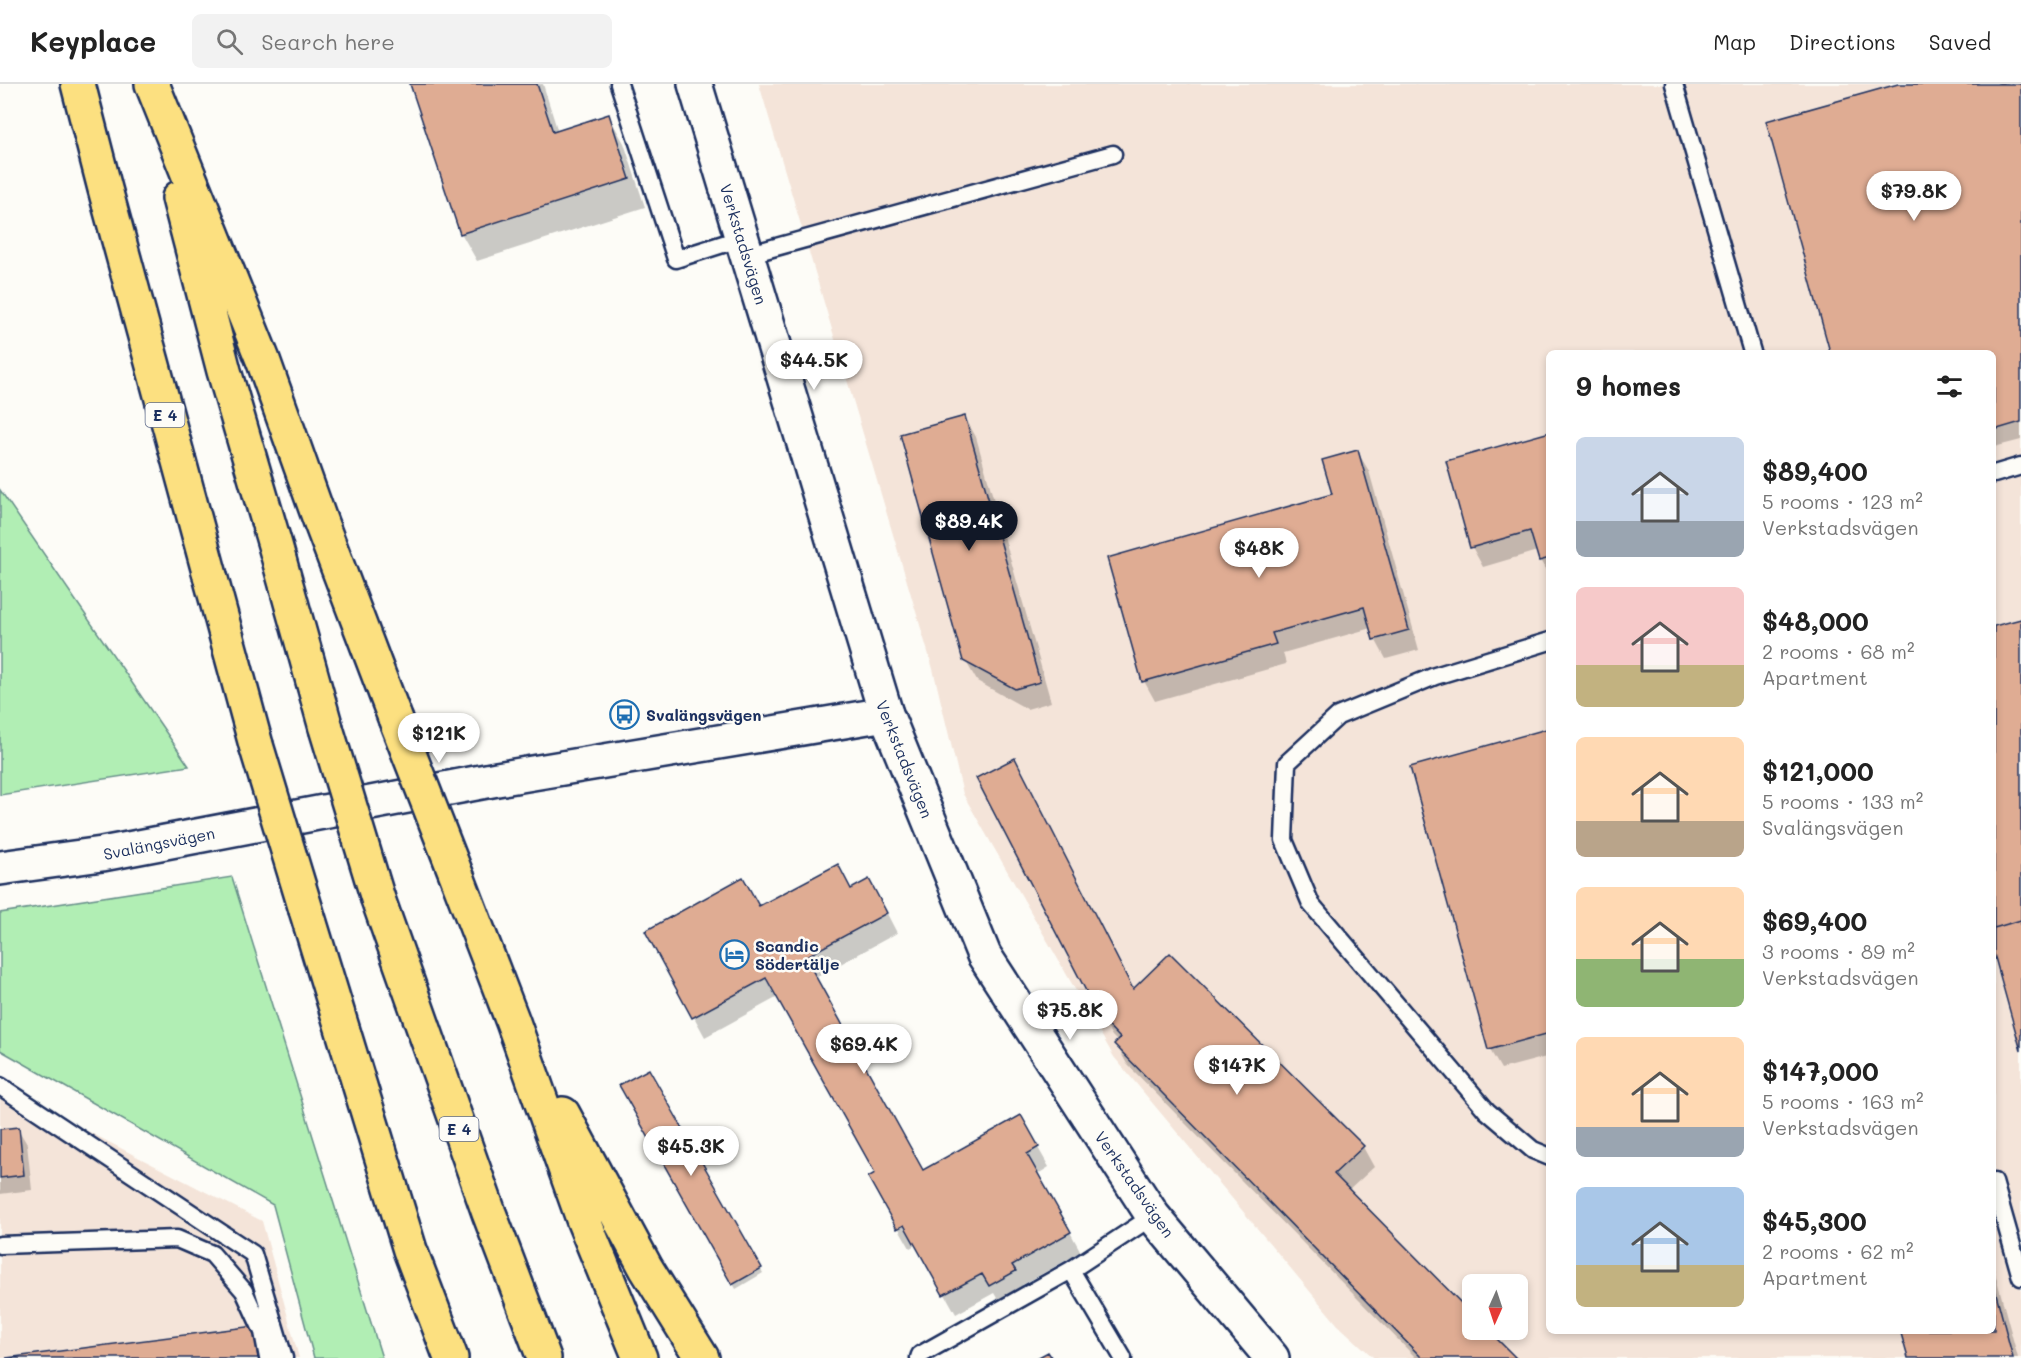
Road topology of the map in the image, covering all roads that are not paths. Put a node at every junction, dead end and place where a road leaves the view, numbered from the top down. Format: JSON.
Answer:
{"nodes":[{"id":1,"x":78,"y":84,"type":"edge"},
{"id":2,"x":151,"y":84,"type":"edge"},
{"id":3,"x":619,"y":84,"type":"edge"},
{"id":4,"x":694,"y":84,"type":"edge"},
{"id":5,"x":1674,"y":84,"type":"edge"},
{"id":6,"x":1113,"y":154,"type":"dead end"},
{"id":7,"x":744,"y":246,"type":"junction"},
{"id":8,"x":1751,"y":350,"type":"edge"},
{"id":9,"x":2021,"y":466,"type":"edge"},
{"id":10,"x":1996,"y":473,"type":"edge"},
{"id":11,"x":1546,"y":642,"type":"edge"},
{"id":12,"x":885,"y":714,"type":"junction"},
{"id":13,"x":0,"y":868,"type":"edge"},
{"id":14,"x":513,"y":1022,"type":"junction"},
{"id":15,"x":0,"y":1086,"type":"edge"},
{"id":16,"x":1546,"y":1155,"type":"edge"},
{"id":17,"x":1996,"y":1189,"type":"edge"},
{"id":18,"x":1153,"y":1216,"type":"junction"},
{"id":19,"x":0,"y":1245,"type":"edge"},
{"id":20,"x":1071,"y":1270,"type":"junction"},
{"id":21,"x":2021,"y":1277,"type":"edge"},
{"id":22,"x":924,"y":1356,"type":"edge"},
{"id":23,"x":1269,"y":1357,"type":"edge"},
{"id":24,"x":268,"y":1358,"type":"edge"},
{"id":25,"x":284,"y":1358,"type":"edge"},
{"id":26,"x":451,"y":1358,"type":"edge"},
{"id":27,"x":544,"y":1358,"type":"edge"},
{"id":28,"x":640,"y":1358,"type":"edge"},
{"id":29,"x":702,"y":1358,"type":"edge"},
{"id":30,"x":1123,"y":1358,"type":"edge"}],
"edges":[{"from":1,"to":26,"type":"highway","number":"E 4","bridge":true},
{"from":2,"to":14,"type":"highway","bridge":true},
{"from":2,"to":27,"type":"highway","number":"E 4","bridge":true},
{"from":3,"to":7,"type":"lane"},
{"from":4,"to":7,"type":"main road","name":"Verkstadsvägen"},
{"from":5,"to":8,"type":"lane"},
{"from":6,"to":7,"type":"lane"},
{"from":7,"to":12,"type":"main road","name":"Verkstadsvägen"},
{"from":9,"to":10,"type":"lane"},
{"from":11,"to":16,"type":"lane"},
{"from":12,"to":13,"type":"main road","name":"Svalängsvägen"},
{"from":12,"to":18,"type":"main road","name":"Verkstadsvägen"},
{"from":14,"to":28,"type":"highway"},
{"from":14,"to":29,"type":"highway"},
{"from":15,"to":25,"type":"lane"},
{"from":17,"to":21,"type":"lane"},
{"from":18,"to":20,"type":"lane"},
{"from":18,"to":23,"type":"main road","name":"Verkstadsvägen"},
{"from":19,"to":24,"type":"lane"},
{"from":20,"to":22,"type":"lane"},
{"from":20,"to":30,"type":"lane"}]}
